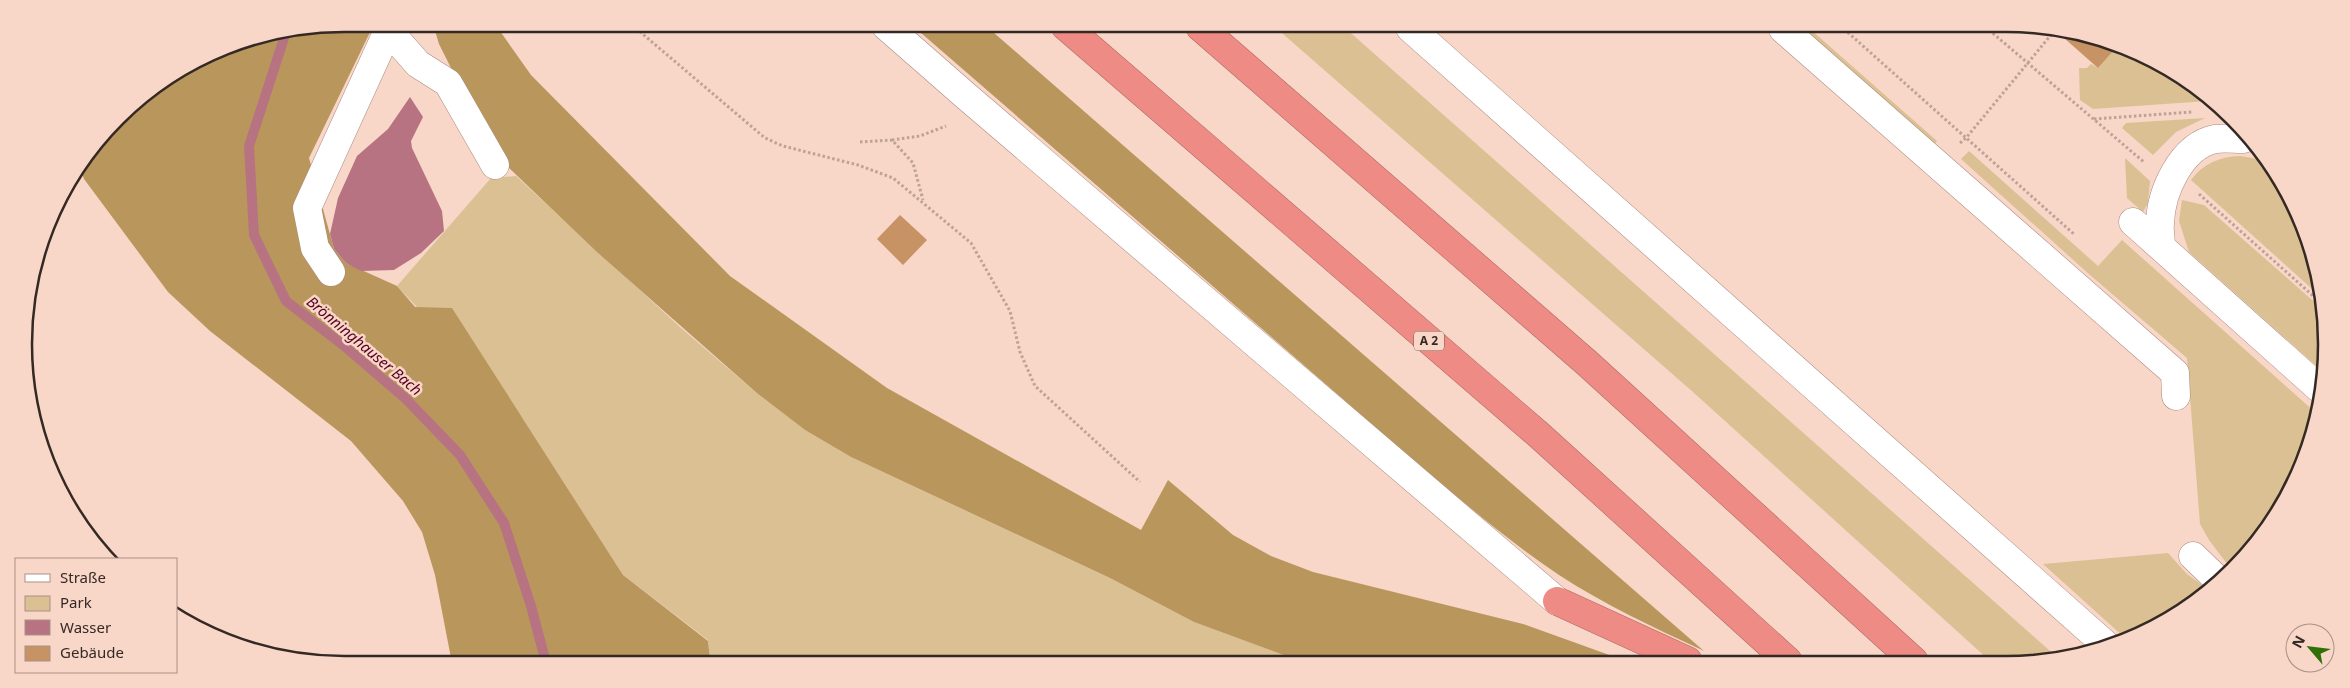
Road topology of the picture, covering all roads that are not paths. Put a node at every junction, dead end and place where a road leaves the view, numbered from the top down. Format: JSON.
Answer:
{"nodes":[{"id":1,"x":388,"y":32,"type":"edge"},
{"id":2,"x":394,"y":32,"type":"edge"},
{"id":3,"x":893,"y":32,"type":"edge"},
{"id":4,"x":1072,"y":32,"type":"edge"},
{"id":5,"x":1206,"y":32,"type":"edge"},
{"id":6,"x":1415,"y":32,"type":"edge"},
{"id":7,"x":1786,"y":32,"type":"edge"},
{"id":8,"x":2240,"y":139,"type":"edge"},
{"id":9,"x":495,"y":165,"type":"dead end"},
{"id":10,"x":2133,"y":222,"type":"dead end"},
{"id":11,"x":2161,"y":246,"type":"junction"},
{"id":12,"x":331,"y":272,"type":"dead end"},
{"id":13,"x":2315,"y":385,"type":"edge"},
{"id":14,"x":2176,"y":396,"type":"dead end"},
{"id":15,"x":2193,"y":556,"type":"dead end"},
{"id":16,"x":2213,"y":576,"type":"edge"},
{"id":17,"x":1557,"y":601,"type":"joint"},
{"id":18,"x":2101,"y":641,"type":"edge"},
{"id":19,"x":1677,"y":656,"type":"edge"},
{"id":20,"x":1782,"y":656,"type":"edge"},
{"id":21,"x":1908,"y":656,"type":"edge"}],
"edges":[{"from":1,"to":12,"type":"lane"},
{"from":2,"to":9,"type":"lane"},
{"from":3,"to":17,"type":"lane"},
{"from":4,"to":20,"type":"highway","number":"A 2"},
{"from":5,"to":21,"type":"highway"},
{"from":6,"to":18,"type":"lane"},
{"from":7,"to":14,"type":"lane"},
{"from":8,"to":11,"type":"lane"},
{"from":10,"to":11,"type":"lane"},
{"from":11,"to":13,"type":"lane"},
{"from":15,"to":16,"type":"lane"},
{"from":17,"to":19,"type":"highway"}]}
